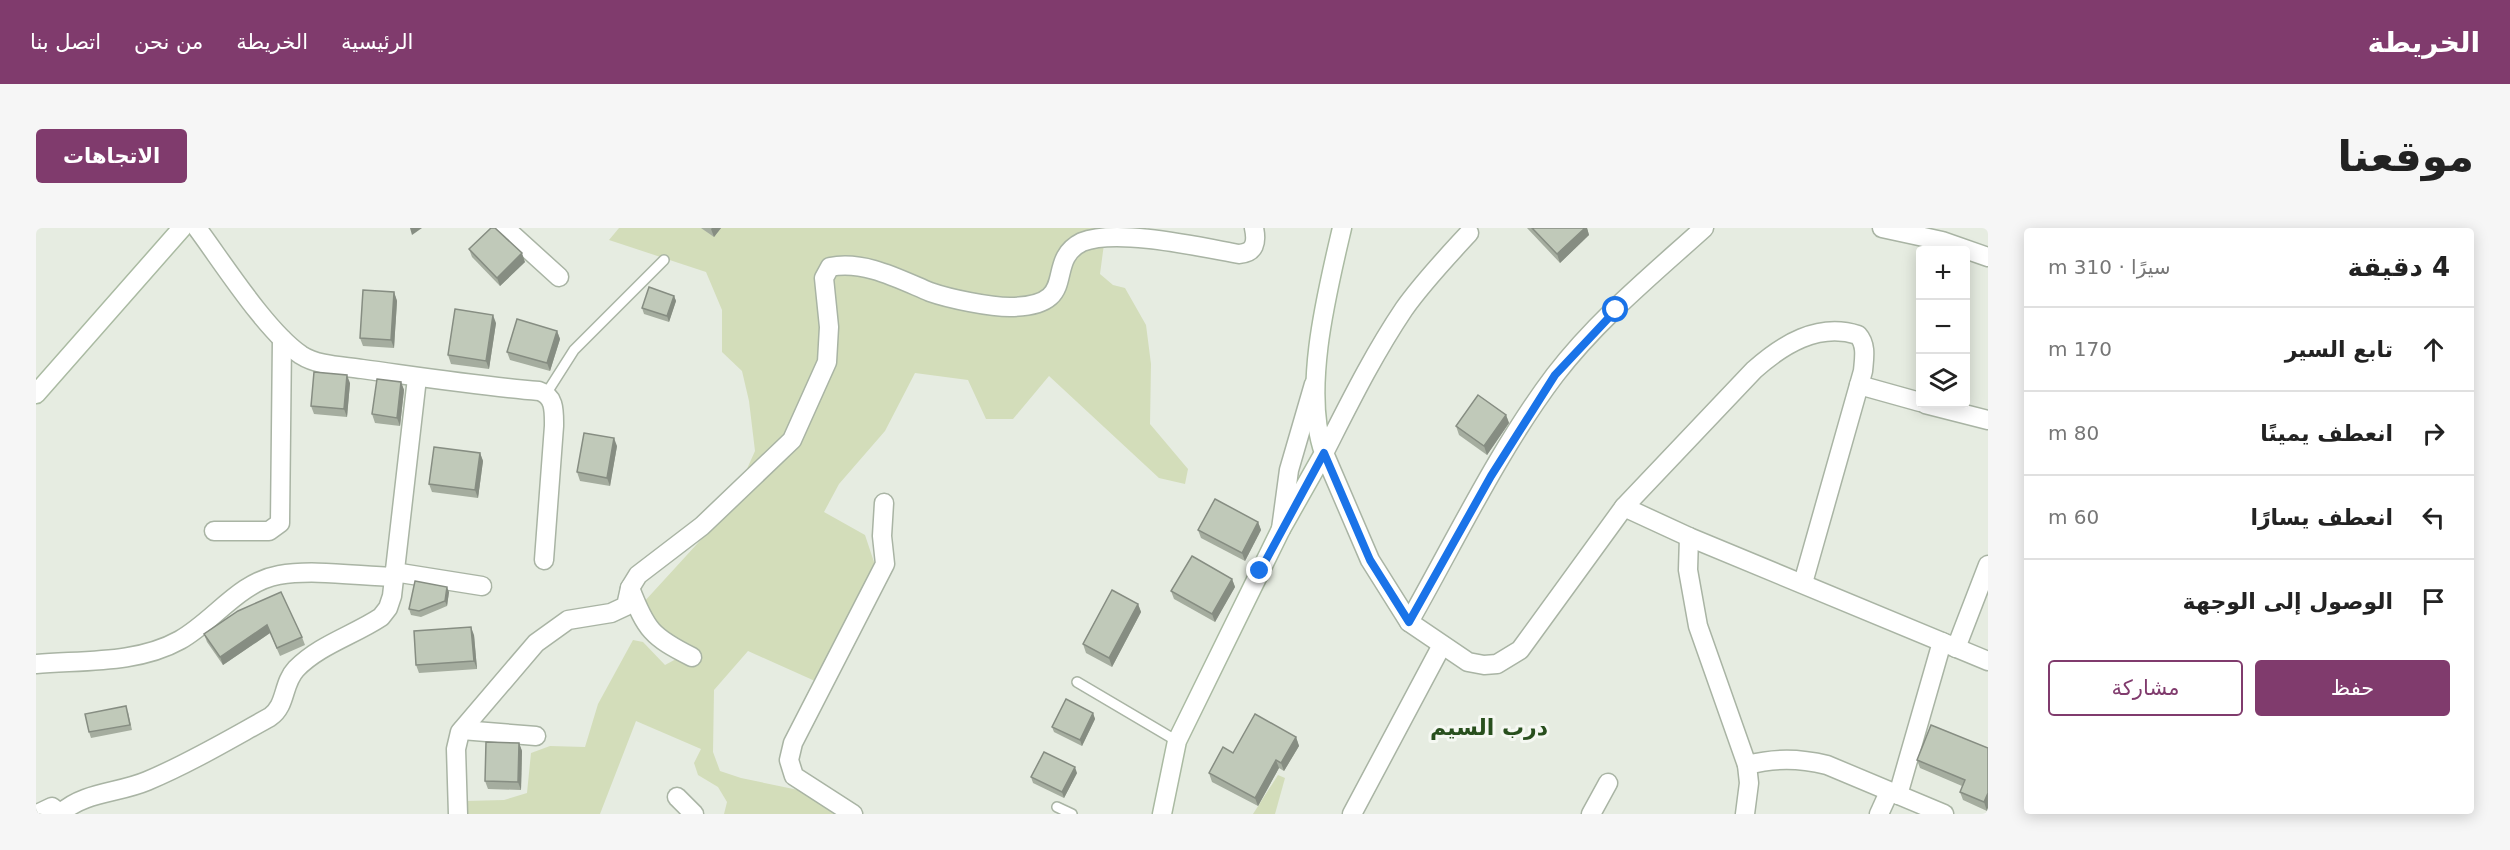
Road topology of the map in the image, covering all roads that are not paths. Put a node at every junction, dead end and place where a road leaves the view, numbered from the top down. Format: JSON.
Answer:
{"nodes":[{"id":1,"x":182,"y":228,"type":"edge"},
{"id":2,"x":197,"y":228,"type":"edge"},
{"id":3,"x":505,"y":228,"type":"edge"},
{"id":4,"x":1254,"y":228,"type":"edge"},
{"id":5,"x":1342,"y":228,"type":"edge"},
{"id":6,"x":1704,"y":228,"type":"edge"},
{"id":7,"x":1882,"y":228,"type":"edge"},
{"id":8,"x":1469,"y":233,"type":"dead end"},
{"id":9,"x":1988,"y":258,"type":"edge"},
{"id":10,"x":664,"y":260,"type":"dead end"},
{"id":11,"x":559,"y":277,"type":"dead end"},
{"id":12,"x":282,"y":339,"type":"junction"},
{"id":13,"x":1316,"y":376,"type":"junction"},
{"id":14,"x":417,"y":378,"type":"junction"},
{"id":15,"x":1859,"y":385,"type":"junction"},
{"id":16,"x":36,"y":394,"type":"edge"},
{"id":17,"x":546,"y":394,"type":"junction"},
{"id":18,"x":1916,"y":401,"type":"edge"},
{"id":19,"x":1941,"y":408,"type":"edge"},
{"id":20,"x":1988,"y":420,"type":"edge"},
{"id":21,"x":1324,"y":453,"type":"junction"},
{"id":22,"x":884,"y":503,"type":"dead end"},
{"id":23,"x":1624,"y":507,"type":"junction"},
{"id":24,"x":1281,"y":529,"type":"junction"},
{"id":25,"x":213,"y":531,"type":"dead end"},
{"id":26,"x":1689,"y":537,"type":"junction"},
{"id":27,"x":544,"y":560,"type":"dead end"},
{"id":28,"x":1988,"y":565,"type":"edge"},
{"id":29,"x":394,"y":574,"type":"junction"},
{"id":30,"x":1803,"y":584,"type":"junction"},
{"id":31,"x":482,"y":586,"type":"dead end"},
{"id":32,"x":630,"y":588,"type":"junction"},
{"id":33,"x":1409,"y":622,"type":"junction"},
{"id":34,"x":1442,"y":645,"type":"junction"},
{"id":35,"x":1949,"y":645,"type":"junction"},
{"id":36,"x":692,"y":657,"type":"dead end"},
{"id":37,"x":1988,"y":661,"type":"edge"},
{"id":38,"x":36,"y":664,"type":"edge"},
{"id":39,"x":1077,"y":682,"type":"dead end"},
{"id":40,"x":462,"y":730,"type":"junction"},
{"id":41,"x":536,"y":736,"type":"dead end"},
{"id":42,"x":1177,"y":741,"type":"junction"},
{"id":43,"x":1747,"y":765,"type":"junction"},
{"id":44,"x":1608,"y":783,"type":"dead end"},
{"id":45,"x":1893,"y":793,"type":"junction"},
{"id":46,"x":677,"y":797,"type":"dead end"},
{"id":47,"x":1057,"y":807,"type":"dead end"},
{"id":48,"x":61,"y":813,"type":"edge"},
{"id":49,"x":37,"y":814,"type":"edge"},
{"id":50,"x":458,"y":814,"type":"edge"},
{"id":51,"x":694,"y":814,"type":"edge"},
{"id":52,"x":853,"y":814,"type":"edge"},
{"id":53,"x":1072,"y":814,"type":"edge"},
{"id":54,"x":1162,"y":814,"type":"edge"},
{"id":55,"x":1352,"y":814,"type":"edge"},
{"id":56,"x":1591,"y":814,"type":"edge"},
{"id":57,"x":1745,"y":814,"type":"edge"},
{"id":58,"x":1879,"y":814,"type":"edge"},
{"id":59,"x":1944,"y":814,"type":"edge"}],
"edges":[{"from":1,"to":16,"type":"street"},
{"from":2,"to":12,"type":"street"},
{"from":3,"to":11,"type":"street"},
{"from":4,"to":32,"type":"street"},
{"from":5,"to":13,"type":"street"},
{"from":6,"to":33,"type":"street"},
{"from":7,"to":9,"type":"street"},
{"from":8,"to":21,"type":"street"},
{"from":10,"to":17,"type":"lane"},
{"from":12,"to":14,"type":"street"},
{"from":12,"to":25,"type":"street"},
{"from":13,"to":21,"type":"street"},
{"from":13,"to":24,"type":"street"},
{"from":14,"to":17,"type":"street"},
{"from":14,"to":29,"type":"street"},
{"from":15,"to":18,"type":"street"},
{"from":15,"to":23,"type":"street"},
{"from":15,"to":30,"type":"street"},
{"from":17,"to":27,"type":"street"},
{"from":19,"to":20,"type":"street"},
{"from":21,"to":24,"type":"street"},
{"from":21,"to":33,"type":"street"},
{"from":22,"to":52,"type":"street"},
{"from":23,"to":26,"type":"street"},
{"from":23,"to":34,"type":"street"},
{"from":24,"to":42,"type":"street"},
{"from":26,"to":30,"type":"street"},
{"from":26,"to":43,"type":"street"},
{"from":28,"to":35,"type":"street"},
{"from":29,"to":31,"type":"street"},
{"from":29,"to":38,"type":"street"},
{"from":29,"to":48,"type":"street"},
{"from":30,"to":35,"type":"street"},
{"from":32,"to":36,"type":"street"},
{"from":32,"to":40,"type":"street"},
{"from":33,"to":34,"type":"street"},
{"from":34,"to":55,"type":"street"},
{"from":35,"to":37,"type":"street"},
{"from":35,"to":45,"type":"street"},
{"from":39,"to":42,"type":"lane"},
{"from":40,"to":41,"type":"street"},
{"from":40,"to":50,"type":"street"},
{"from":42,"to":54,"type":"street"},
{"from":43,"to":45,"type":"street"},
{"from":43,"to":57,"type":"street"},
{"from":44,"to":56,"type":"street"},
{"from":45,"to":58,"type":"street"},
{"from":45,"to":59,"type":"street"},
{"from":46,"to":51,"type":"street"},
{"from":47,"to":53,"type":"lane"},
{"from":48,"to":49,"type":"street"}]}
